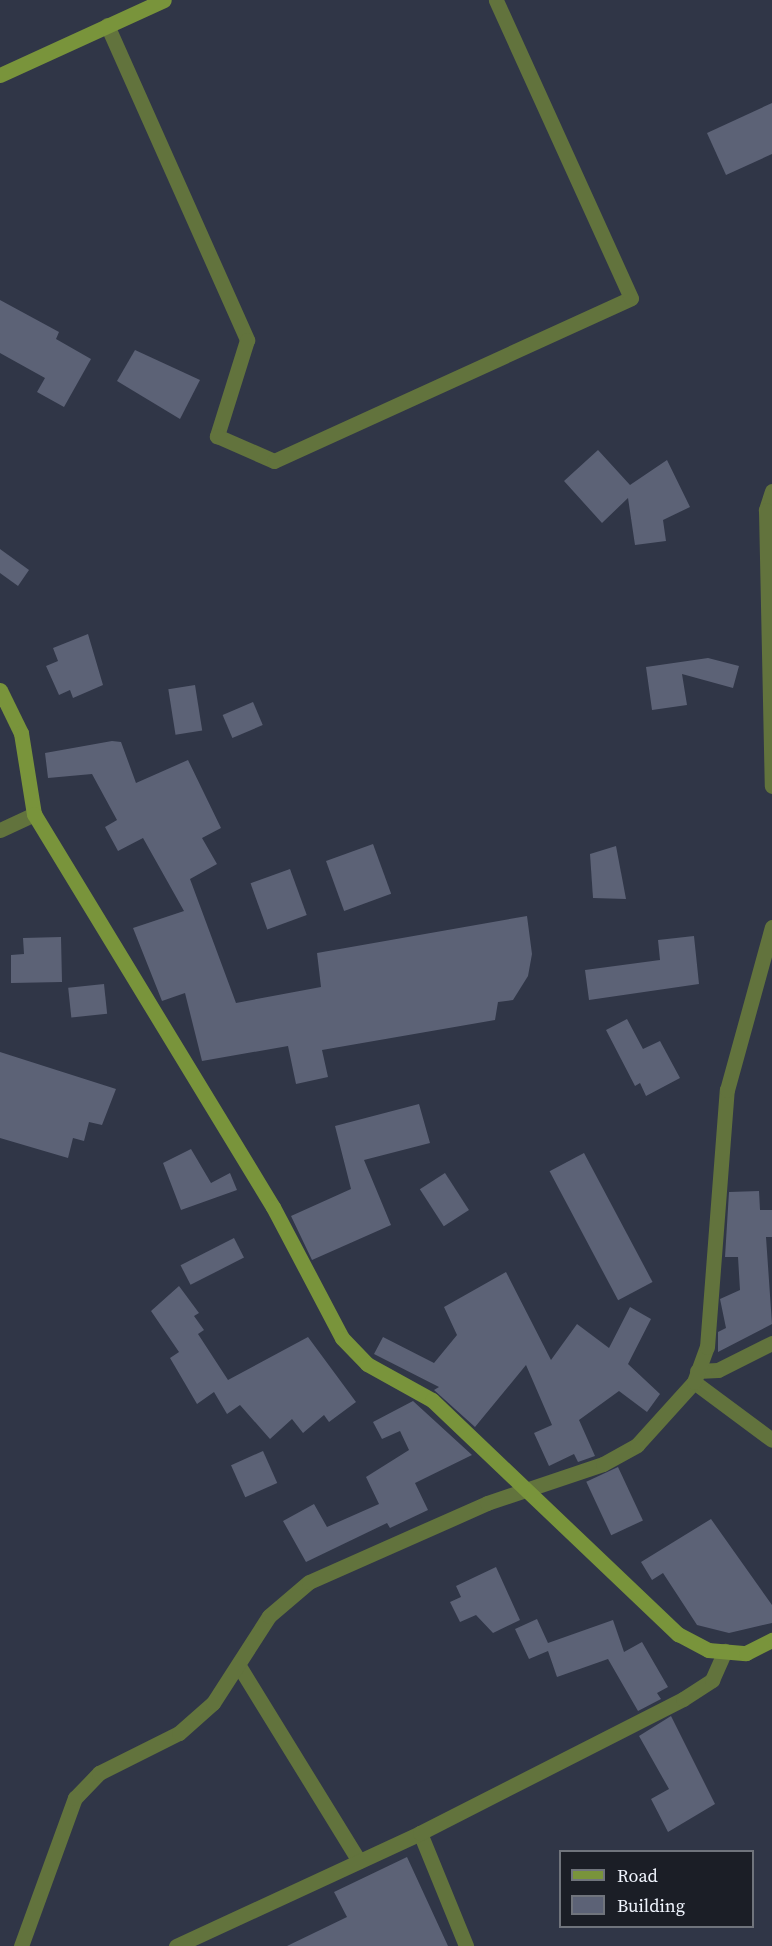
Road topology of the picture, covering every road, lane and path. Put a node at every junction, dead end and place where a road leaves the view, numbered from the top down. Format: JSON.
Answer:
{"nodes":[{"id":1,"x":164,"y":0,"type":"edge"},
{"id":2,"x":496,"y":0,"type":"edge"},
{"id":3,"x":107,"y":25,"type":"junction"},
{"id":4,"x":0,"y":75,"type":"edge"},
{"id":5,"x":772,"y":491,"type":"edge"},
{"id":6,"x":0,"y":690,"type":"edge"},
{"id":7,"x":772,"y":786,"type":"edge"},
{"id":8,"x":34,"y":814,"type":"junction"},
{"id":9,"x":0,"y":830,"type":"edge"},
{"id":10,"x":772,"y":927,"type":"edge"},
{"id":11,"x":772,"y":1343,"type":"edge"},
{"id":12,"x":696,"y":1377,"type":"junction"},
{"id":13,"x":772,"y":1440,"type":"edge"},
{"id":14,"x":526,"y":1490,"type":"junction"},
{"id":15,"x":772,"y":1640,"type":"edge"},
{"id":16,"x":725,"y":1651,"type":"junction"},
{"id":17,"x":239,"y":1666,"type":"junction"},
{"id":18,"x":420,"y":1833,"type":"junction"},
{"id":19,"x":359,"y":1861,"type":"junction"},
{"id":20,"x":21,"y":1946,"type":"edge"},
{"id":21,"x":176,"y":1946,"type":"edge"},
{"id":22,"x":466,"y":1946,"type":"edge"}],
"edges":[{"from":1,"to":3,"type":"street"},
{"from":2,"to":3,"type":"street"},
{"from":3,"to":4,"type":"street"},
{"from":5,"to":7,"type":"street"},
{"from":6,"to":8,"type":"street"},
{"from":8,"to":9,"type":"street"},
{"from":8,"to":14,"type":"street"},
{"from":10,"to":12,"type":"street"},
{"from":11,"to":12,"type":"street"},
{"from":12,"to":13,"type":"street"},
{"from":12,"to":14,"type":"street"},
{"from":14,"to":16,"type":"street"},
{"from":14,"to":17,"type":"street"},
{"from":15,"to":16,"type":"street"},
{"from":16,"to":18,"type":"street"},
{"from":17,"to":19,"type":"street"},
{"from":17,"to":20,"type":"street"},
{"from":18,"to":19,"type":"street"},
{"from":18,"to":22,"type":"street"},
{"from":19,"to":21,"type":"street"}]}
